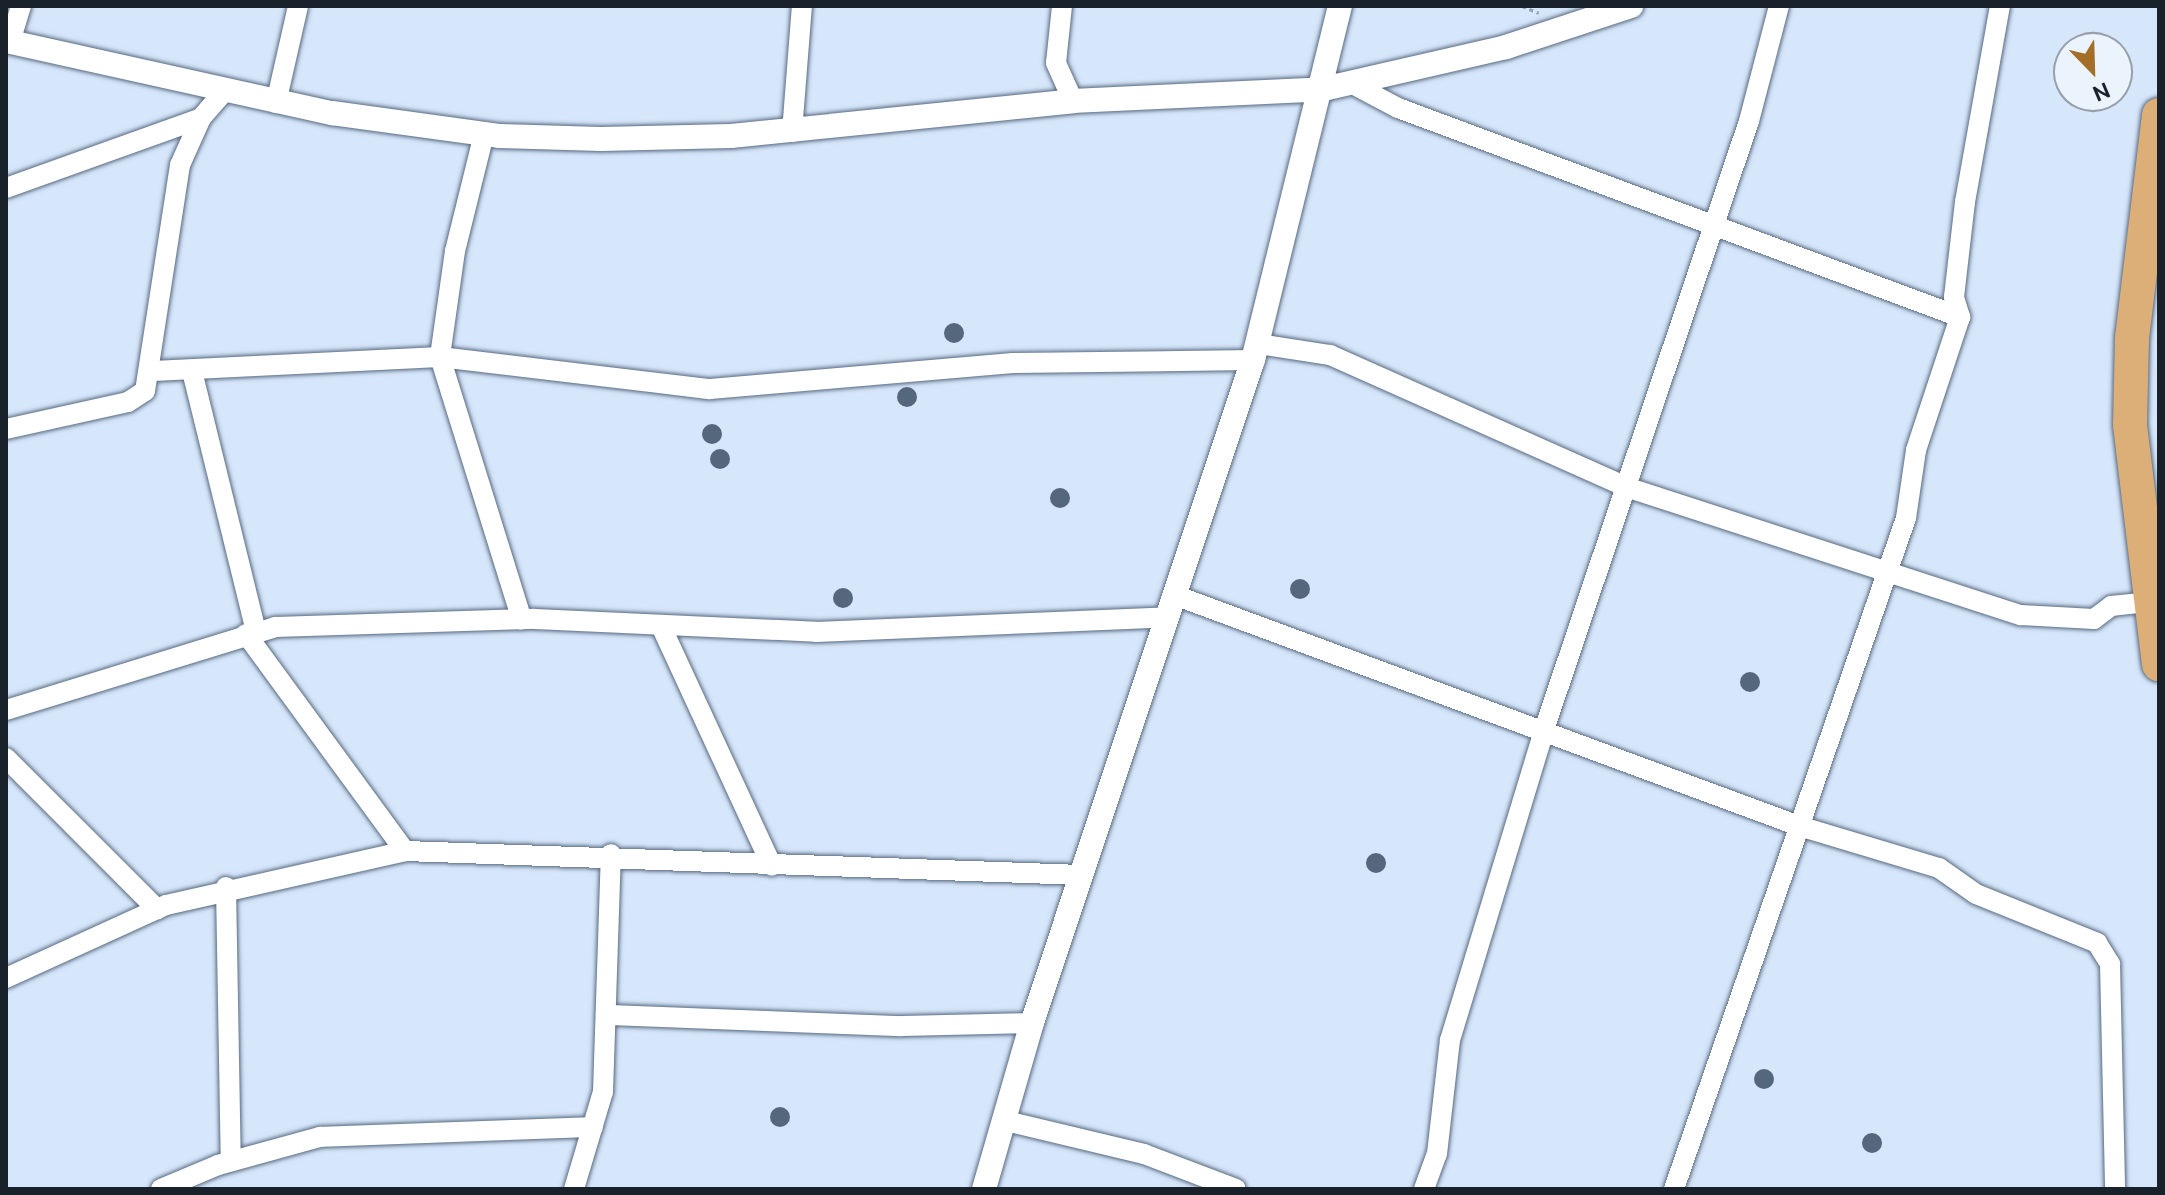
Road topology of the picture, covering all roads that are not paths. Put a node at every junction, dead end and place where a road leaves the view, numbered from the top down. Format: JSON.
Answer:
{"nodes":[{"id":1,"x":21,"y":6,"type":"edge"},
{"id":2,"x":298,"y":6,"type":"edge"},
{"id":3,"x":802,"y":6,"type":"edge"},
{"id":4,"x":1062,"y":6,"type":"edge"},
{"id":5,"x":1340,"y":6,"type":"edge"},
{"id":6,"x":1631,"y":6,"type":"edge"},
{"id":7,"x":1779,"y":6,"type":"edge"},
{"id":8,"x":2000,"y":6,"type":"edge"},
{"id":9,"x":8,"y":41,"type":"edge"},
{"id":10,"x":1351,"y":83,"type":"junction"},
{"id":11,"x":1323,"y":89,"type":"junction"},
{"id":12,"x":223,"y":93,"type":"junction"},
{"id":13,"x":1073,"y":101,"type":"junction"},
{"id":14,"x":276,"y":103,"type":"junction"},
{"id":15,"x":2159,"y":115,"type":"edge"},
{"id":16,"x":201,"y":118,"type":"junction"},
{"id":17,"x":792,"y":132,"type":"junction"},
{"id":18,"x":484,"y":134,"type":"junction"},
{"id":19,"x":6,"y":188,"type":"edge"},
{"id":20,"x":1714,"y":223,"type":"junction"},
{"id":21,"x":1960,"y":317,"type":"junction"},
{"id":22,"x":1256,"y":352,"type":"junction"},
{"id":23,"x":440,"y":357,"type":"junction"},
{"id":24,"x":153,"y":371,"type":"junction"},
{"id":25,"x":192,"y":371,"type":"junction"},
{"id":26,"x":6,"y":429,"type":"edge"},
{"id":27,"x":1626,"y":487,"type":"junction"},
{"id":28,"x":1886,"y":575,"type":"junction"},
{"id":29,"x":2148,"y":602,"type":"junction"},
{"id":30,"x":1173,"y":606,"type":"junction"},
{"id":31,"x":522,"y":620,"type":"junction"},
{"id":32,"x":661,"y":626,"type":"junction"},
{"id":33,"x":251,"y":632,"type":"junction"},
{"id":34,"x":2159,"y":664,"type":"edge"},
{"id":35,"x":6,"y":710,"type":"edge"},
{"id":36,"x":1544,"y":730,"type":"junction"},
{"id":37,"x":6,"y":758,"type":"edge"},
{"id":38,"x":1799,"y":826,"type":"junction"},
{"id":39,"x":405,"y":851,"type":"junction"},
{"id":40,"x":611,"y":854,"type":"junction"},
{"id":41,"x":772,"y":866,"type":"junction"},
{"id":42,"x":1083,"y":875,"type":"junction"},
{"id":43,"x":226,"y":887,"type":"junction"},
{"id":44,"x":157,"y":909,"type":"junction"},
{"id":45,"x":6,"y":978,"type":"edge"},
{"id":46,"x":610,"y":1015,"type":"junction"},
{"id":47,"x":1032,"y":1023,"type":"junction"},
{"id":48,"x":1006,"y":1121,"type":"junction"},
{"id":49,"x":593,"y":1127,"type":"junction"},
{"id":50,"x":231,"y":1160,"type":"junction"},
{"id":51,"x":161,"y":1189,"type":"edge"},
{"id":52,"x":574,"y":1189,"type":"edge"},
{"id":53,"x":984,"y":1189,"type":"edge"},
{"id":54,"x":1236,"y":1189,"type":"edge"},
{"id":55,"x":1424,"y":1189,"type":"edge"},
{"id":56,"x":1674,"y":1189,"type":"edge"},
{"id":57,"x":2115,"y":1189,"type":"edge"}],
"edges":[{"from":1,"to":9,"type":"street"},
{"from":2,"to":14,"type":"street"},
{"from":3,"to":17,"type":"street"},
{"from":4,"to":13,"type":"street"},
{"from":5,"to":11,"type":"street"},
{"from":6,"to":10,"type":"street"},
{"from":7,"to":20,"type":"street"},
{"from":8,"to":21,"type":"street"},
{"from":9,"to":12,"type":"street"},
{"from":10,"to":11,"type":"street"},
{"from":10,"to":20,"type":"street"},
{"from":11,"to":13,"type":"street"},
{"from":11,"to":22,"type":"street"},
{"from":12,"to":14,"type":"street"},
{"from":12,"to":16,"type":"street"},
{"from":13,"to":17,"type":"street"},
{"from":14,"to":18,"type":"street"},
{"from":15,"to":29,"type":"highway"},
{"from":16,"to":19,"type":"street"},
{"from":16,"to":24,"type":"street"},
{"from":17,"to":18,"type":"street"},
{"from":18,"to":23,"type":"street"},
{"from":20,"to":21,"type":"street"},
{"from":20,"to":27,"type":"street"},
{"from":21,"to":28,"type":"street"},
{"from":22,"to":23,"type":"street"},
{"from":22,"to":27,"type":"street"},
{"from":22,"to":30,"type":"street"},
{"from":23,"to":25,"type":"street"},
{"from":23,"to":31,"type":"street"},
{"from":24,"to":25,"type":"street"},
{"from":24,"to":26,"type":"street"},
{"from":25,"to":33,"type":"street"},
{"from":27,"to":28,"type":"street"},
{"from":27,"to":36,"type":"street"},
{"from":28,"to":29,"type":"street"},
{"from":28,"to":38,"type":"street"},
{"from":29,"to":34,"type":"highway"},
{"from":30,"to":32,"type":"street"},
{"from":30,"to":36,"type":"street"},
{"from":30,"to":42,"type":"street"},
{"from":31,"to":32,"type":"street"},
{"from":31,"to":33,"type":"street"},
{"from":32,"to":41,"type":"street"},
{"from":33,"to":35,"type":"street"},
{"from":33,"to":39,"type":"street"},
{"from":36,"to":38,"type":"street"},
{"from":36,"to":55,"type":"street"},
{"from":37,"to":44,"type":"street"},
{"from":38,"to":56,"type":"street"},
{"from":38,"to":57,"type":"street"},
{"from":39,"to":40,"type":"street"},
{"from":39,"to":43,"type":"street"},
{"from":40,"to":41,"type":"street"},
{"from":40,"to":46,"type":"street"},
{"from":41,"to":42,"type":"street"},
{"from":42,"to":47,"type":"street"},
{"from":43,"to":44,"type":"street"},
{"from":43,"to":50,"type":"street"},
{"from":44,"to":45,"type":"street"},
{"from":46,"to":47,"type":"street"},
{"from":46,"to":49,"type":"street"},
{"from":47,"to":48,"type":"street"},
{"from":48,"to":53,"type":"street"},
{"from":48,"to":54,"type":"street"},
{"from":49,"to":50,"type":"street"},
{"from":49,"to":52,"type":"street"},
{"from":50,"to":51,"type":"street"}]}
